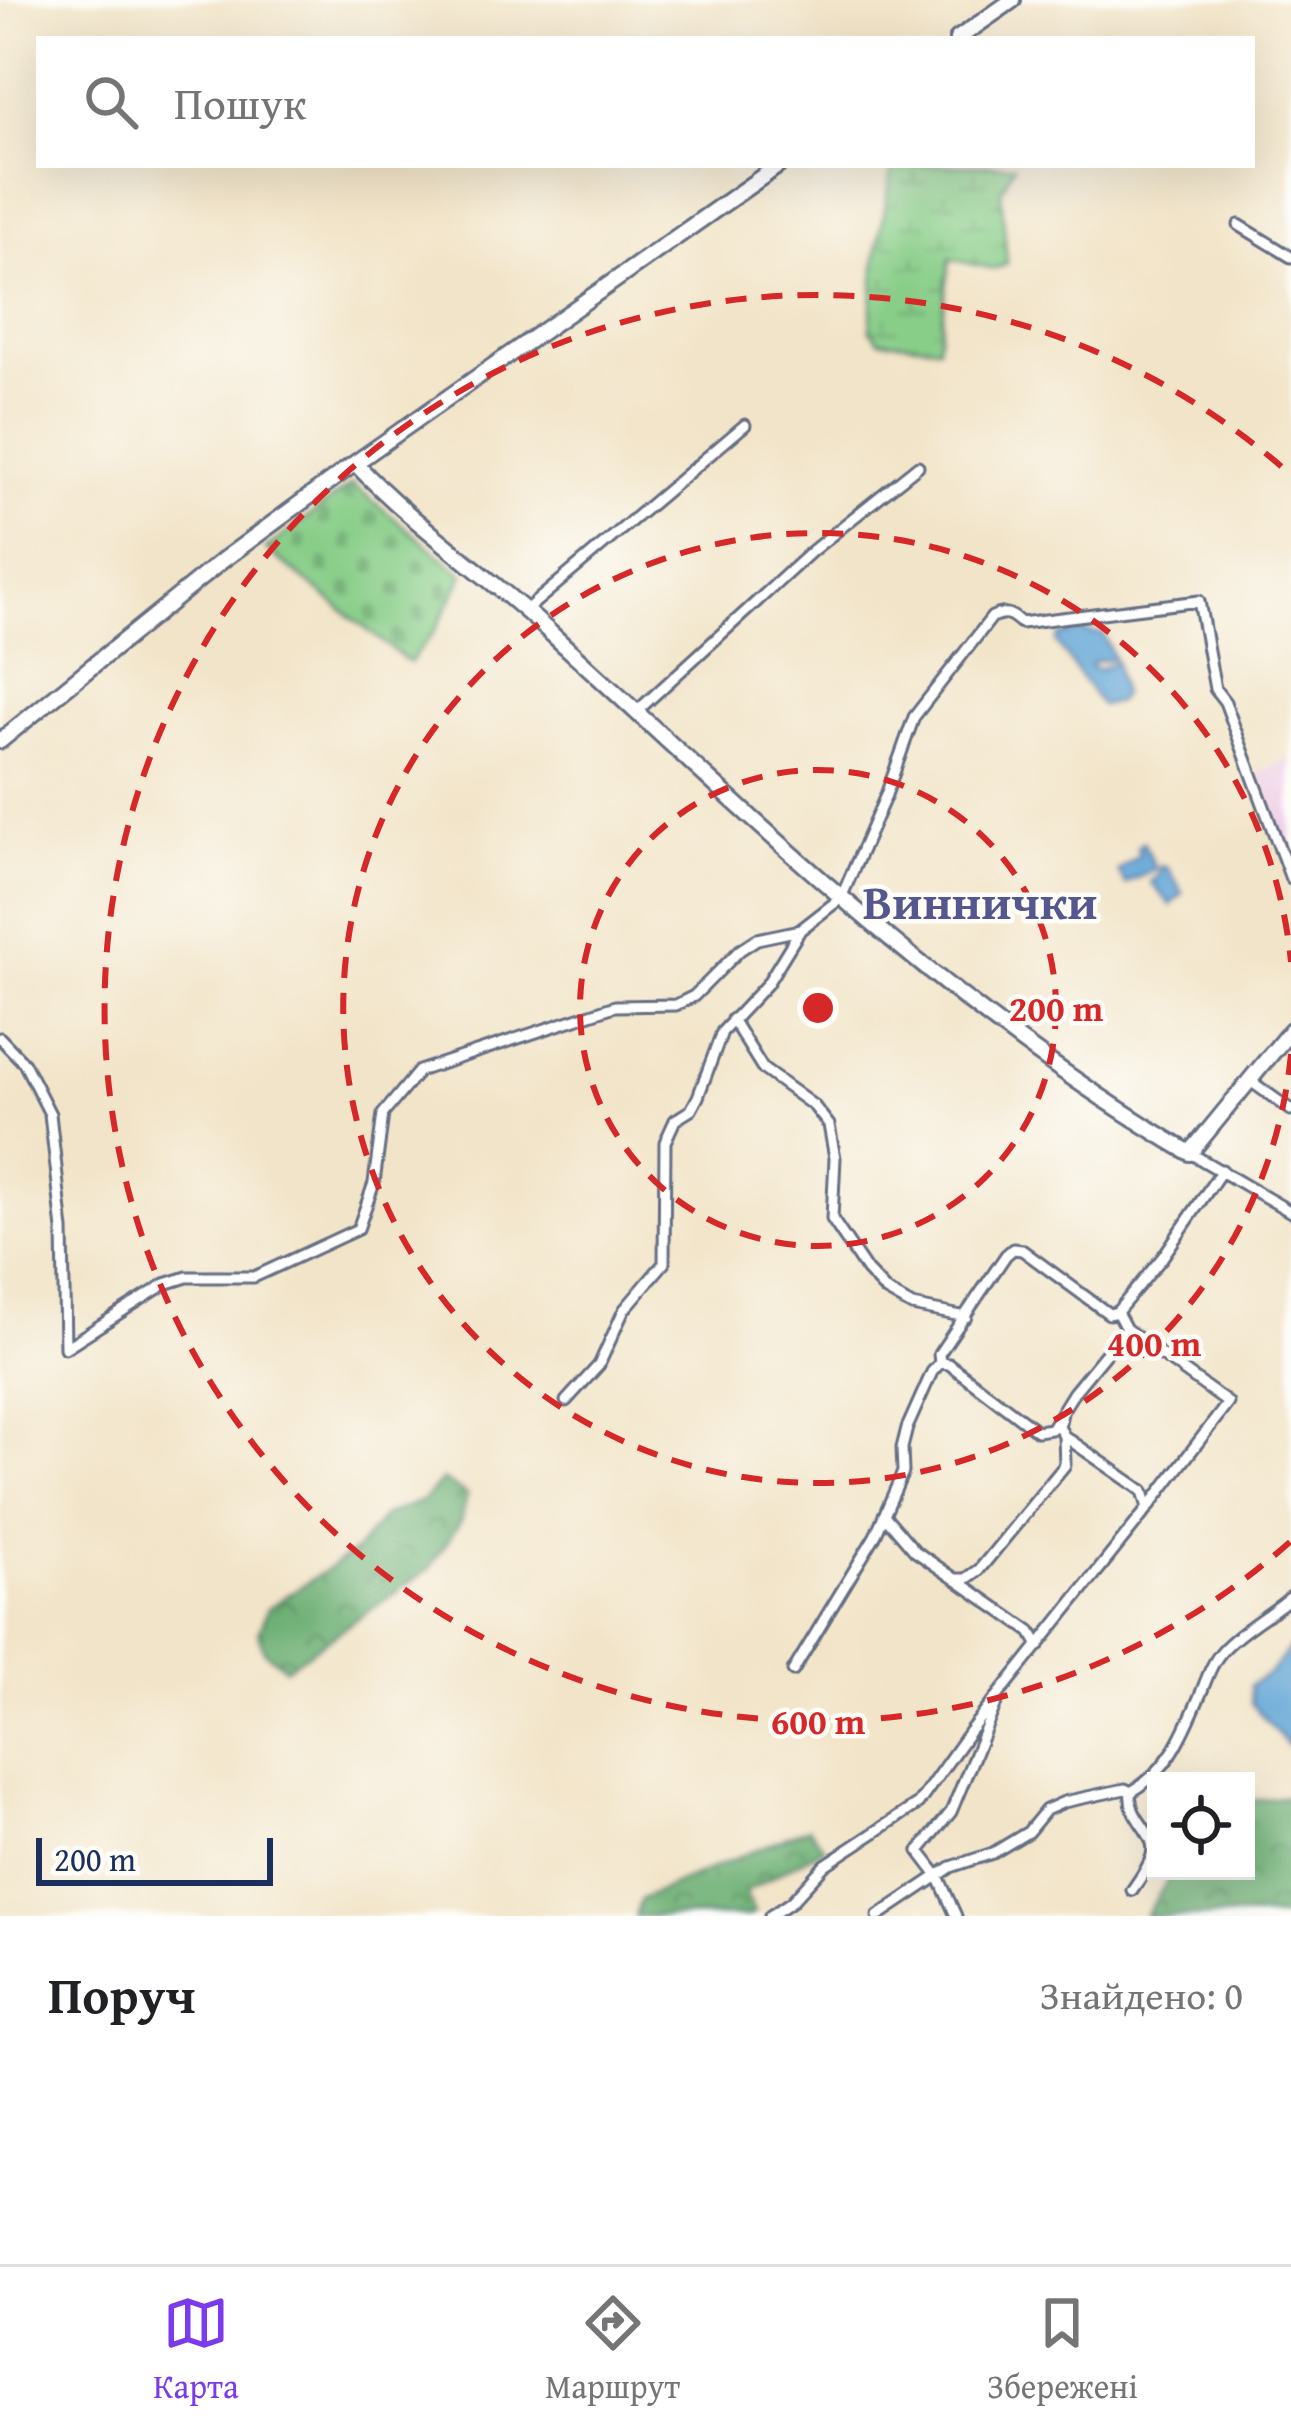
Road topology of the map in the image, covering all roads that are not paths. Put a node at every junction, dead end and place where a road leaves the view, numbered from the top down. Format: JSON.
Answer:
{"nodes":[{"id":1,"x":1013,"y":0,"type":"edge"},
{"id":2,"x":961,"y":36,"type":"edge"},
{"id":3,"x":774,"y":168,"type":"edge"},
{"id":4,"x":1239,"y":225,"type":"dead end"},
{"id":5,"x":1291,"y":257,"type":"edge"},
{"id":6,"x":746,"y":425,"type":"dead end"},
{"id":7,"x":355,"y":463,"type":"junction"},
{"id":8,"x":918,"y":466,"type":"dead end"},
{"id":9,"x":526,"y":610,"type":"junction"},
{"id":10,"x":636,"y":712,"type":"junction"},
{"id":11,"x":0,"y":741,"type":"edge"},
{"id":12,"x":1291,"y":879,"type":"edge"},
{"id":13,"x":841,"y":898,"type":"junction"},
{"id":14,"x":800,"y":930,"type":"junction"},
{"id":15,"x":731,"y":1019,"type":"junction"},
{"id":16,"x":1291,"y":1030,"type":"edge"},
{"id":17,"x":0,"y":1038,"type":"edge"},
{"id":18,"x":1249,"y":1080,"type":"junction"},
{"id":19,"x":1291,"y":1110,"type":"edge"},
{"id":20,"x":1190,"y":1153,"type":"junction"},
{"id":21,"x":1222,"y":1170,"type":"junction"},
{"id":22,"x":1291,"y":1212,"type":"edge"},
{"id":23,"x":1117,"y":1312,"type":"junction"},
{"id":24,"x":966,"y":1317,"type":"junction"},
{"id":25,"x":1126,"y":1329,"type":"junction"},
{"id":26,"x":940,"y":1363,"type":"junction"},
{"id":27,"x":566,"y":1401,"type":"dead end"},
{"id":28,"x":1062,"y":1413,"type":"junction"},
{"id":29,"x":1064,"y":1436,"type":"junction"},
{"id":30,"x":1148,"y":1508,"type":"junction"},
{"id":31,"x":884,"y":1515,"type":"junction"},
{"id":32,"x":952,"y":1580,"type":"junction"},
{"id":33,"x":1291,"y":1598,"type":"edge"},
{"id":34,"x":1039,"y":1646,"type":"junction"},
{"id":35,"x":793,"y":1671,"type":"dead end"},
{"id":36,"x":998,"y":1695,"type":"junction"},
{"id":37,"x":1131,"y":1792,"type":"junction"},
{"id":38,"x":938,"y":1876,"type":"junction"},
{"id":39,"x":1132,"y":1890,"type":"dead end"},
{"id":40,"x":770,"y":1916,"type":"edge"},
{"id":41,"x":878,"y":1916,"type":"edge"},
{"id":42,"x":956,"y":1916,"type":"edge"}],
"edges":[{"from":1,"to":2,"type":"street"},
{"from":3,"to":7,"type":"street"},
{"from":4,"to":5,"type":"street"},
{"from":6,"to":9,"type":"street"},
{"from":7,"to":9,"type":"street"},
{"from":7,"to":11,"type":"street"},
{"from":8,"to":10,"type":"street"},
{"from":9,"to":10,"type":"street"},
{"from":10,"to":13,"type":"street"},
{"from":12,"to":13,"type":"street"},
{"from":13,"to":14,"type":"street"},
{"from":13,"to":20,"type":"street"},
{"from":14,"to":15,"type":"street"},
{"from":14,"to":17,"type":"street"},
{"from":15,"to":24,"type":"street"},
{"from":15,"to":27,"type":"street"},
{"from":16,"to":18,"type":"street"},
{"from":18,"to":19,"type":"street"},
{"from":18,"to":20,"type":"street"},
{"from":20,"to":21,"type":"street"},
{"from":21,"to":22,"type":"street"},
{"from":21,"to":23,"type":"street"},
{"from":23,"to":24,"type":"street"},
{"from":23,"to":25,"type":"street"},
{"from":24,"to":26,"type":"street"},
{"from":25,"to":28,"type":"street"},
{"from":25,"to":30,"type":"street"},
{"from":26,"to":28,"type":"street"},
{"from":26,"to":31,"type":"street"},
{"from":28,"to":29,"type":"street"},
{"from":29,"to":30,"type":"street"},
{"from":29,"to":32,"type":"street"},
{"from":30,"to":34,"type":"street"},
{"from":31,"to":32,"type":"street"},
{"from":31,"to":35,"type":"street"},
{"from":32,"to":34,"type":"street"},
{"from":33,"to":37,"type":"street"},
{"from":34,"to":36,"type":"street"},
{"from":36,"to":38,"type":"street"},
{"from":36,"to":40,"type":"street"},
{"from":37,"to":38,"type":"street"},
{"from":37,"to":39,"type":"street"},
{"from":38,"to":41,"type":"street"},
{"from":38,"to":42,"type":"street"}]}
